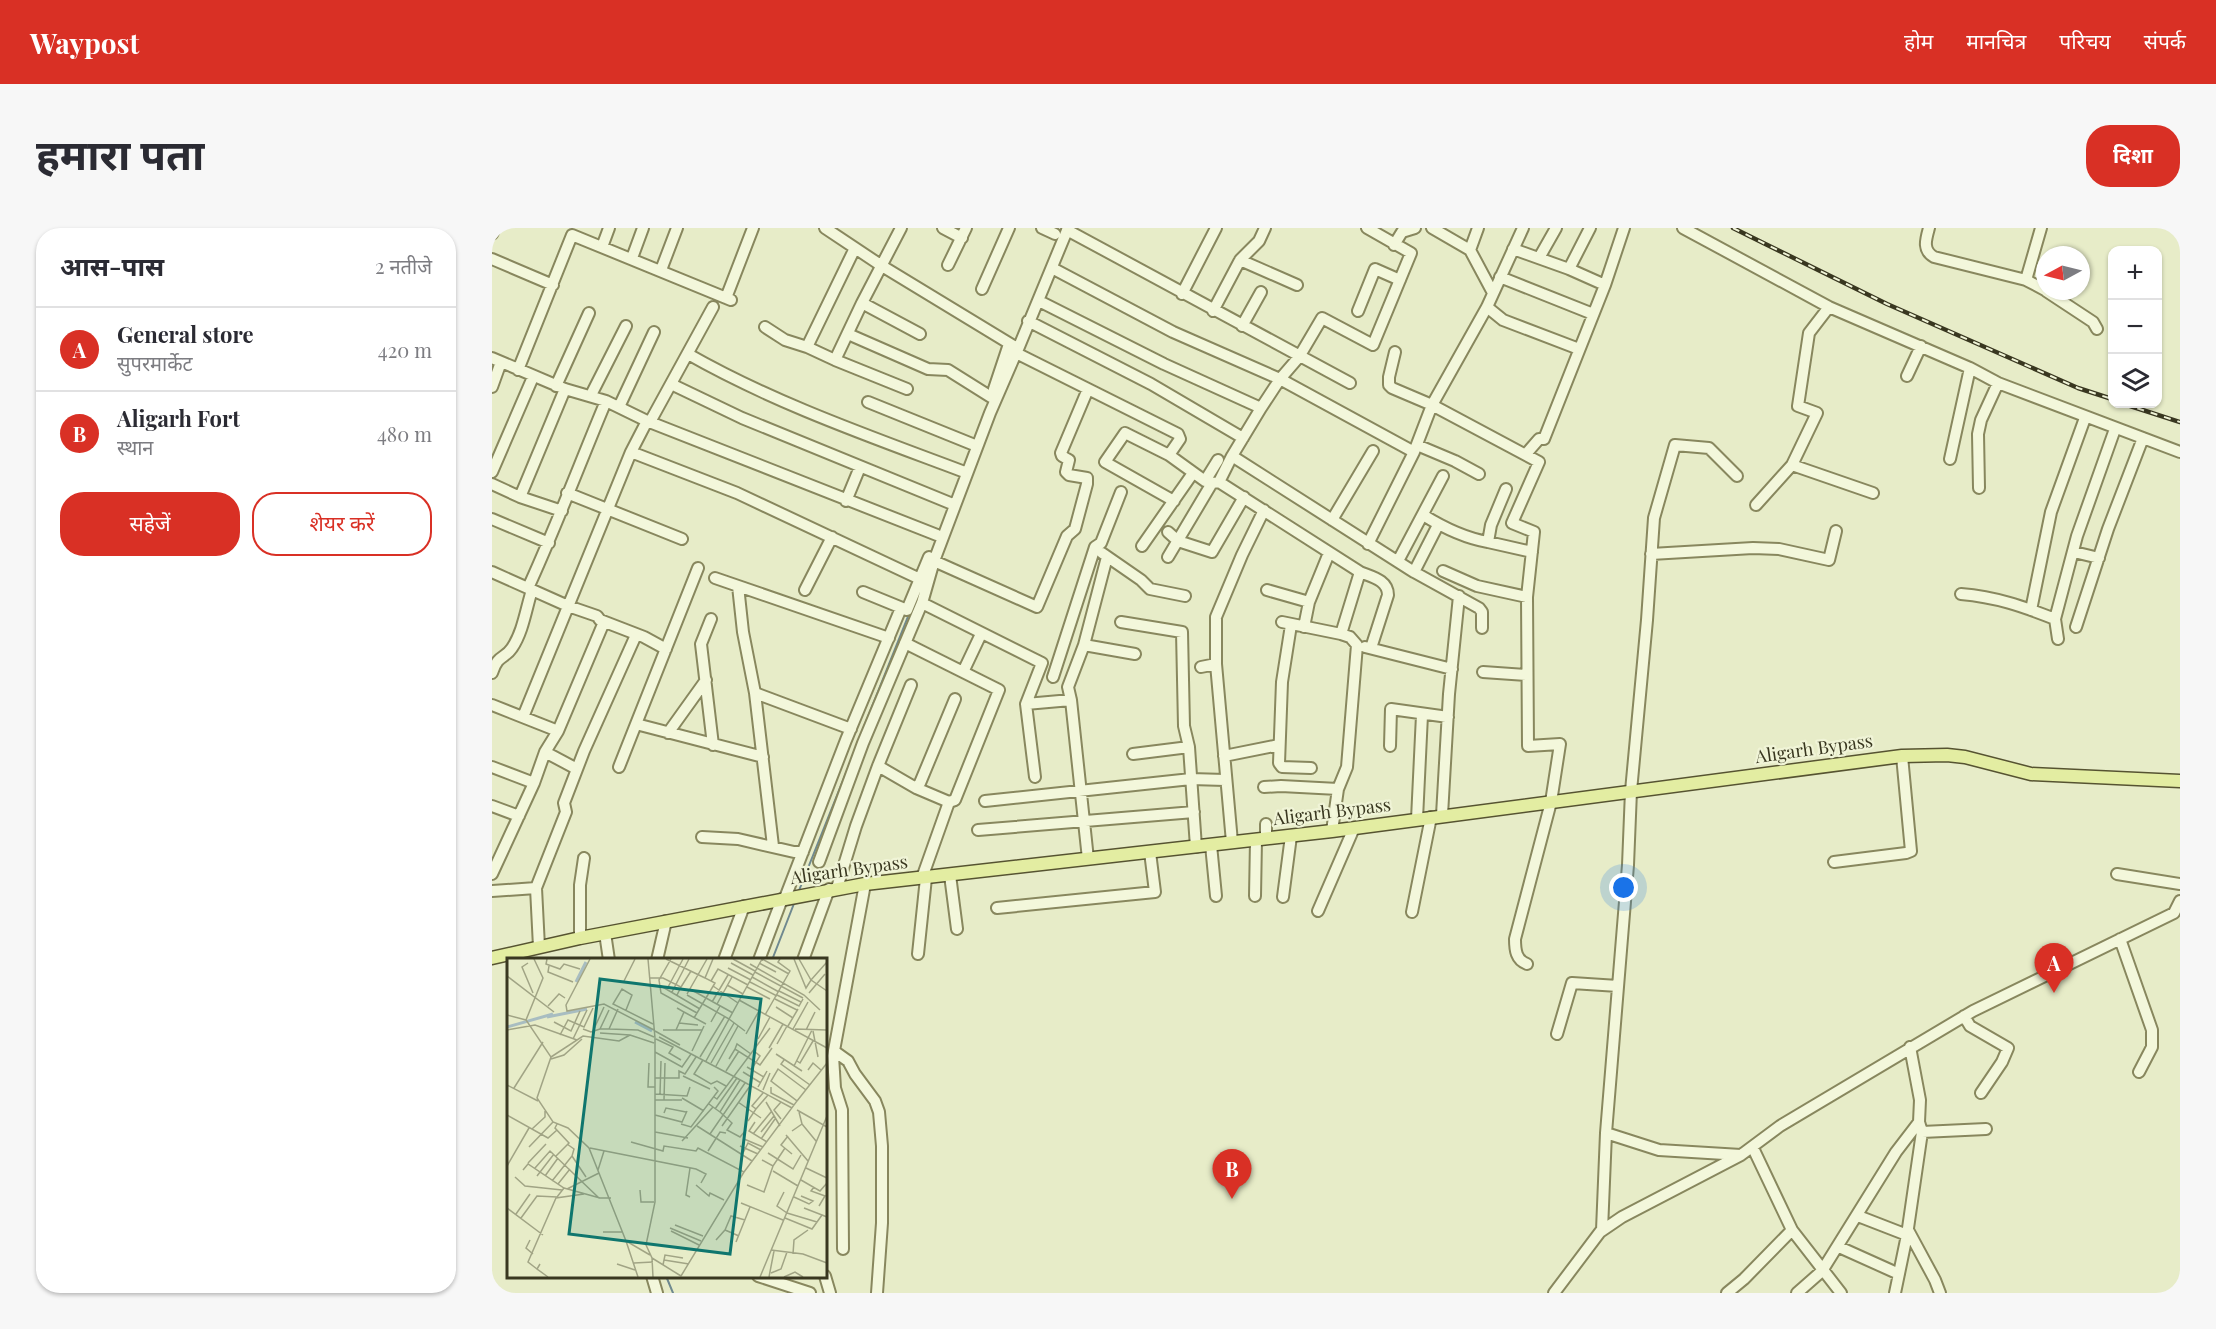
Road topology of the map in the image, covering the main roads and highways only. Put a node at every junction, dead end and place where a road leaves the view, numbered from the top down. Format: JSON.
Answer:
{"nodes":[{"id":1,"x":2180,"y":781,"type":"edge"},
{"id":2,"x":492,"y":958,"type":"edge"}],
"edges":[{"from":1,"to":2,"type":"main road","name":"Aligarh Bypass"}]}
